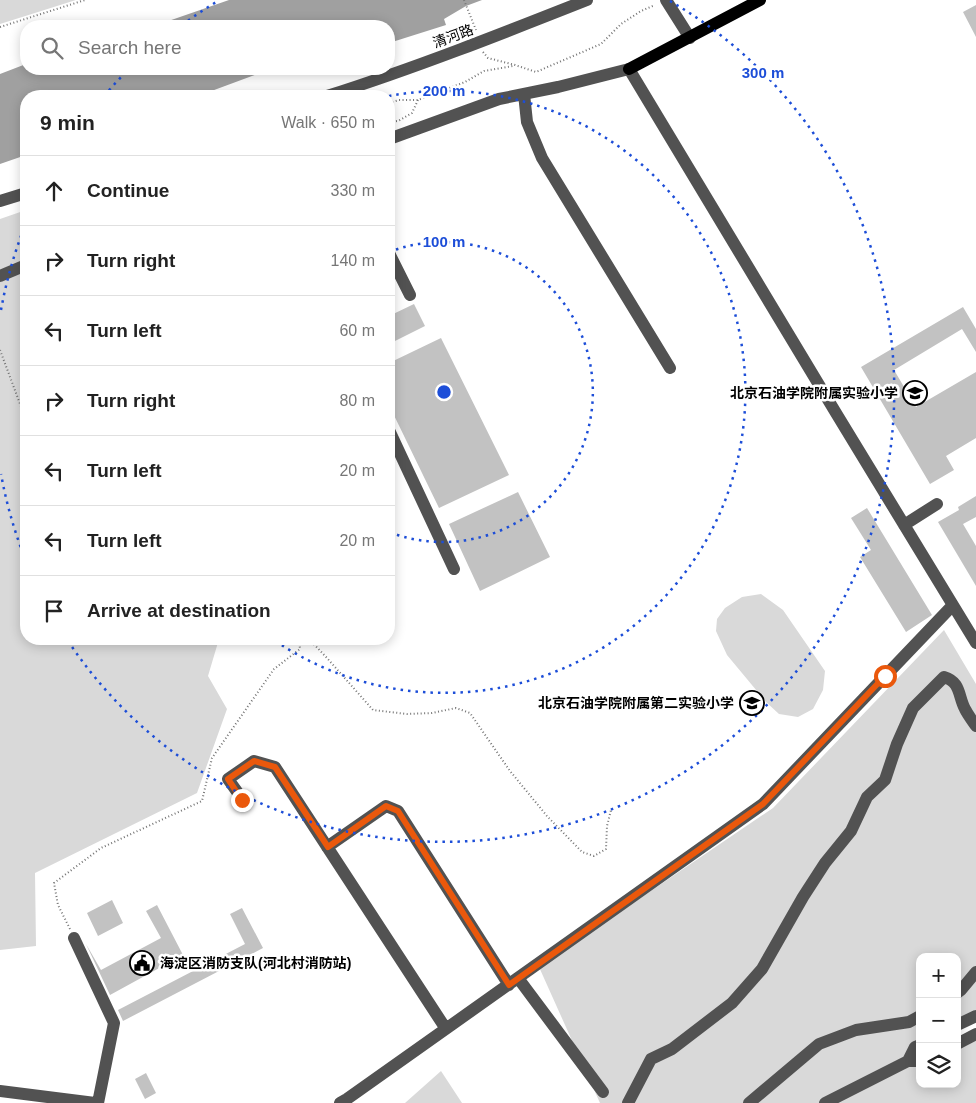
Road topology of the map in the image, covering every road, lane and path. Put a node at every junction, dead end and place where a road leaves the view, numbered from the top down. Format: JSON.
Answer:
{"nodes":[{"id":1,"x":85,"y":0,"type":"edge"},
{"id":2,"x":464,"y":0,"type":"edge"},
{"id":3,"x":586,"y":0,"type":"edge"},
{"id":4,"x":760,"y":0,"type":"edge"},
{"id":5,"x":661,"y":2,"type":"edge"},
{"id":6,"x":22,"y":20,"type":"edge"},
{"id":7,"x":20,"y":21,"type":"edge"},
{"id":8,"x":0,"y":27,"type":"edge"},
{"id":9,"x":690,"y":38,"type":"junction"},
{"id":10,"x":479,"y":40,"type":"junction"},
{"id":11,"x":515,"y":65,"type":"junction"},
{"id":12,"x":629,"y":69,"type":"junction"},
{"id":13,"x":395,"y":73,"type":"edge"},
{"id":14,"x":389,"y":75,"type":"edge"},
{"id":15,"x":346,"y":90,"type":"edge"},
{"id":16,"x":524,"y":94,"type":"junction"},
{"id":17,"x":418,"y":100,"type":"junction"},
{"id":18,"x":395,"y":101,"type":"edge"},
{"id":19,"x":395,"y":121,"type":"edge"},
{"id":20,"x":395,"y":137,"type":"edge"},
{"id":21,"x":20,"y":195,"type":"edge"},
{"id":22,"x":0,"y":201,"type":"edge"},
{"id":23,"x":395,"y":265,"type":"edge"},
{"id":24,"x":20,"y":268,"type":"edge"},
{"id":25,"x":0,"y":276,"type":"edge"},
{"id":26,"x":410,"y":295,"type":"dead end"},
{"id":27,"x":0,"y":350,"type":"edge"},
{"id":28,"x":670,"y":368,"type":"dead end"},
{"id":29,"x":20,"y":404,"type":"edge"},
{"id":30,"x":395,"y":443,"type":"edge"},
{"id":31,"x":938,"y":504,"type":"dead end"},
{"id":32,"x":904,"y":525,"type":"junction"},
{"id":33,"x":454,"y":569,"type":"dead end"},
{"id":34,"x":953,"y":605,"type":"junction"},
{"id":35,"x":976,"y":643,"type":"edge"},
{"id":36,"x":300,"y":645,"type":"edge"},
{"id":37,"x":315,"y":645,"type":"edge"},
{"id":38,"x":976,"y":726,"type":"edge"},
{"id":39,"x":242,"y":800,"type":"dead end"},
{"id":40,"x":611,"y":810,"type":"dead end"},
{"id":41,"x":328,"y":847,"type":"junction"},
{"id":42,"x":74,"y":938,"type":"joint"},
{"id":43,"x":976,"y":972,"type":"edge"},
{"id":44,"x":513,"y":981,"type":"junction"},
{"id":45,"x":961,"y":990,"type":"edge"},
{"id":46,"x":976,"y":1016,"type":"edge"},
{"id":47,"x":916,"y":1018,"type":"edge"},
{"id":48,"x":961,"y":1023,"type":"edge"},
{"id":49,"x":446,"y":1029,"type":"junction"},
{"id":50,"x":976,"y":1034,"type":"edge"},
{"id":51,"x":959,"y":1043,"type":"edge"},
{"id":52,"x":916,"y":1047,"type":"edge"},
{"id":53,"x":914,"y":1061,"type":"edge"},
{"id":54,"x":0,"y":1091,"type":"edge"},
{"id":55,"x":603,"y":1092,"type":"dead end"},
{"id":56,"x":96,"y":1103,"type":"edge"},
{"id":57,"x":340,"y":1103,"type":"edge"},
{"id":58,"x":628,"y":1103,"type":"edge"},
{"id":59,"x":749,"y":1103,"type":"edge"},
{"id":60,"x":825,"y":1103,"type":"edge"}],
"edges":[{"from":1,"to":6,"type":"path"},
{"from":2,"to":10,"type":"path"},
{"from":3,"to":10,"type":"street","name":"清河路"},
{"from":4,"to":9,"type":"main road"},
{"from":5,"to":9,"type":"street"},
{"from":5,"to":11,"type":"path"},
{"from":7,"to":8,"type":"path"},
{"from":9,"to":12,"type":"main road"},
{"from":10,"to":11,"type":"path"},
{"from":10,"to":13,"type":"street","name":"清河路"},
{"from":11,"to":17,"type":"path"},
{"from":12,"to":16,"type":"street"},
{"from":12,"to":32,"type":"street"},
{"from":14,"to":15,"type":"street","name":"清河路"},
{"from":16,"to":20,"type":"street"},
{"from":16,"to":28,"type":"street"},
{"from":17,"to":18,"type":"path"},
{"from":17,"to":19,"type":"path"},
{"from":21,"to":22,"type":"street"},
{"from":23,"to":26,"type":"street"},
{"from":24,"to":25,"type":"street"},
{"from":27,"to":29,"type":"path"},
{"from":30,"to":33,"type":"street"},
{"from":31,"to":32,"type":"street"},
{"from":32,"to":34,"type":"street"},
{"from":34,"to":35,"type":"street"},
{"from":34,"to":44,"type":"street"},
{"from":36,"to":42,"type":"path"},
{"from":37,"to":40,"type":"path"},
{"from":38,"to":58,"type":"street"},
{"from":39,"to":41,"type":"street"},
{"from":41,"to":44,"type":"street"},
{"from":41,"to":49,"type":"street"},
{"from":42,"to":56,"type":"street"},
{"from":43,"to":45,"type":"street"},
{"from":44,"to":49,"type":"street"},
{"from":44,"to":55,"type":"street"},
{"from":46,"to":48,"type":"street"},
{"from":47,"to":59,"type":"street"},
{"from":49,"to":57,"type":"street"},
{"from":50,"to":51,"type":"street"},
{"from":52,"to":53,"type":"street"},
{"from":53,"to":60,"type":"street"},
{"from":54,"to":56,"type":"street"}]}
